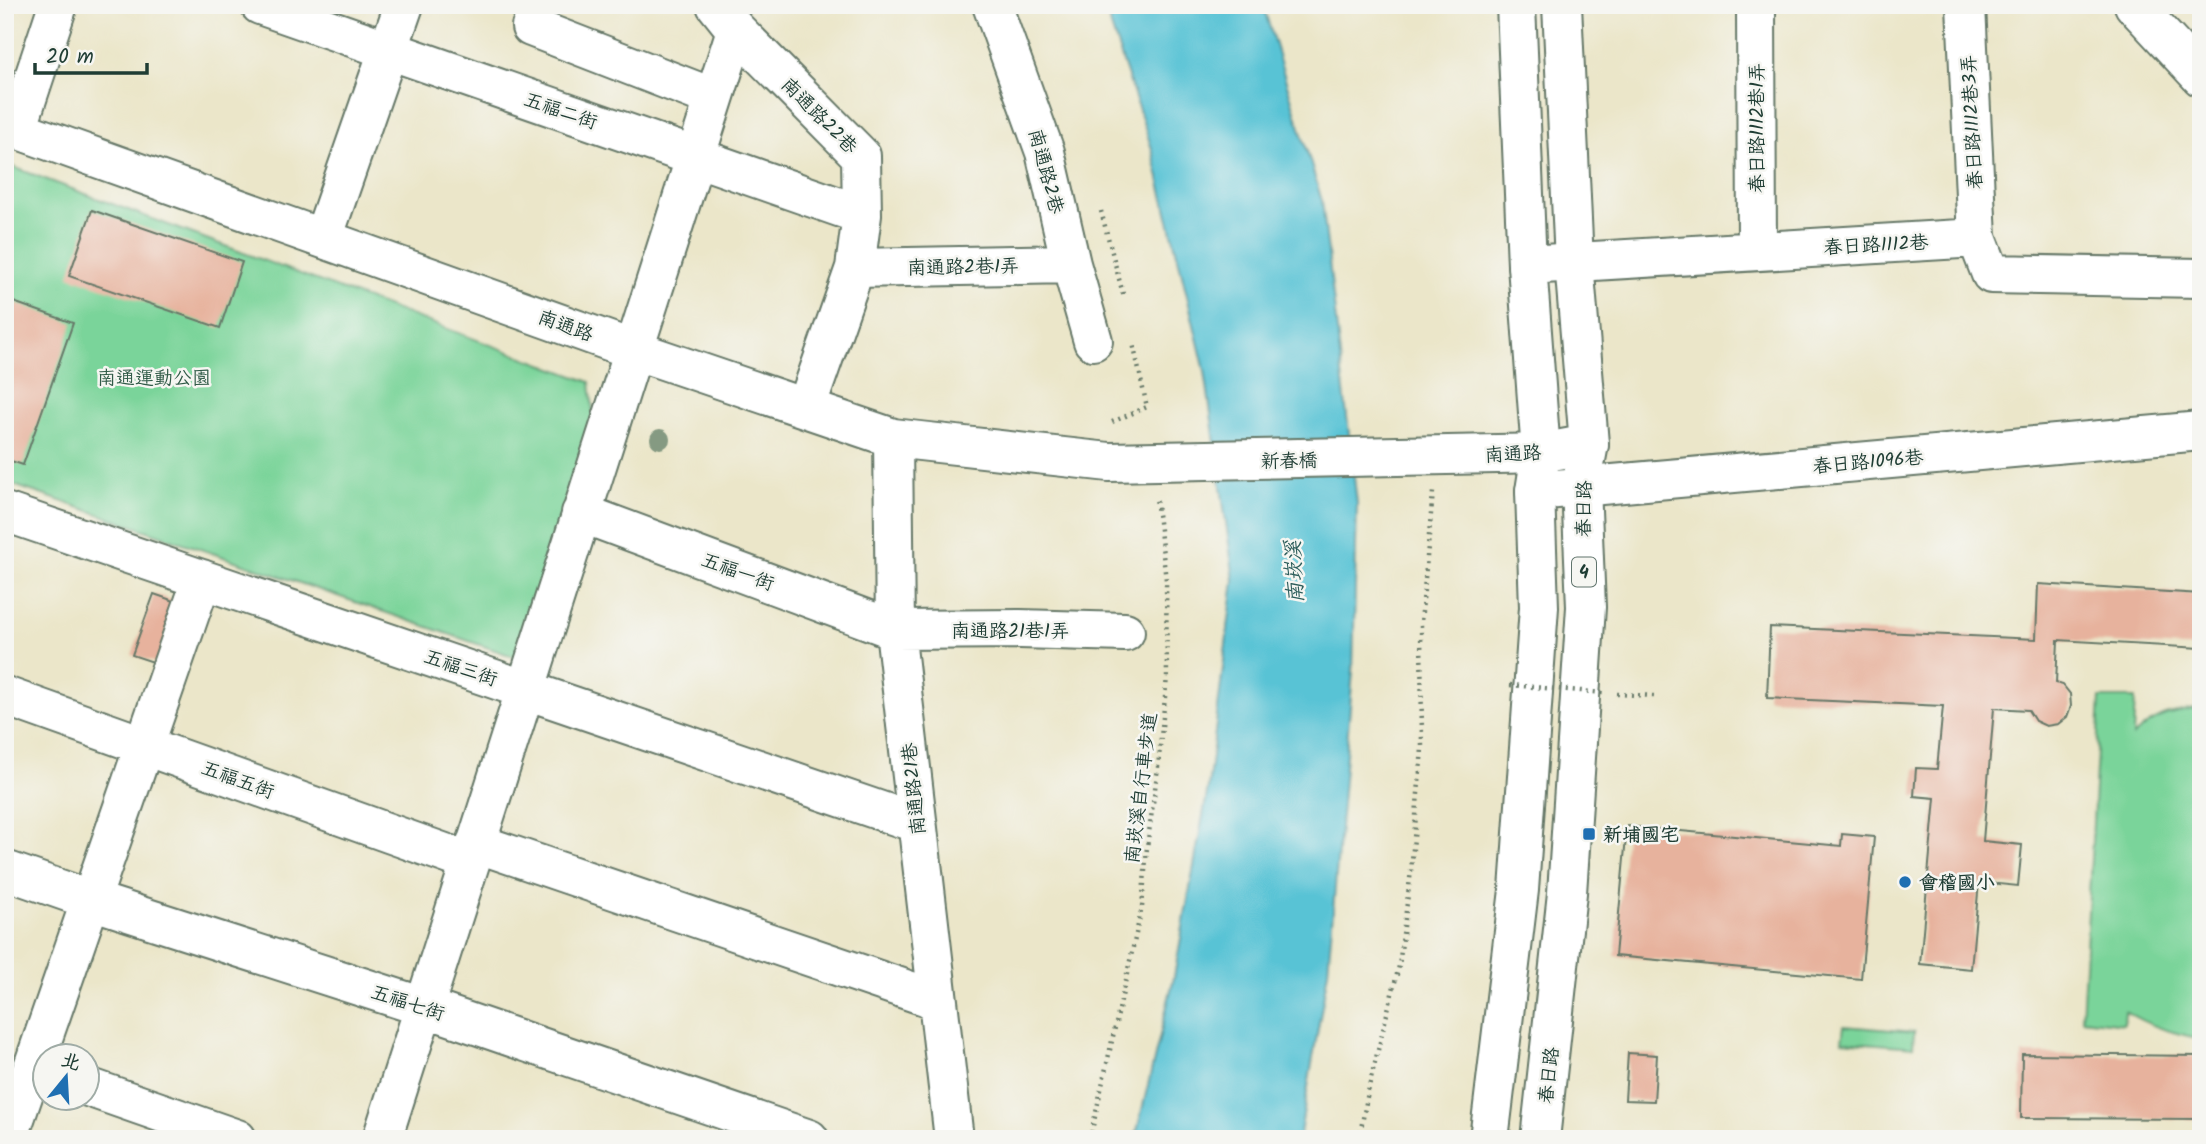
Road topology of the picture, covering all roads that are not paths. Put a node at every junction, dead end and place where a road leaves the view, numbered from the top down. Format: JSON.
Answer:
{"nodes":[{"id":1,"x":58,"y":5,"type":"edge"},
{"id":2,"x":260,"y":5,"type":"edge"},
{"id":3,"x":404,"y":5,"type":"edge"},
{"id":4,"x":992,"y":5,"type":"edge"},
{"id":5,"x":1516,"y":5,"type":"edge"},
{"id":6,"x":1562,"y":5,"type":"edge"},
{"id":7,"x":1756,"y":5,"type":"edge"},
{"id":8,"x":1966,"y":5,"type":"edge"},
{"id":9,"x":2134,"y":5,"type":"edge"},
{"id":10,"x":726,"y":18,"type":"edge"},
{"id":11,"x":531,"y":27,"type":"dead end"},
{"id":12,"x":389,"y":50,"type":"junction"},
{"id":13,"x":2201,"y":77,"type":"edge"},
{"id":14,"x":714,"y":98,"type":"junction"},
{"id":15,"x":11,"y":127,"type":"edge"},
{"id":16,"x":695,"y":157,"type":"junction"},
{"id":17,"x":862,"y":215,"type":"junction"},
{"id":18,"x":323,"y":238,"type":"junction"},
{"id":19,"x":1977,"y":238,"type":"junction"},
{"id":20,"x":1757,"y":251,"type":"junction"},
{"id":21,"x":1574,"y":262,"type":"junction"},
{"id":22,"x":1070,"y":264,"type":"junction"},
{"id":23,"x":1527,"y":265,"type":"junction"},
{"id":24,"x":855,"y":268,"type":"junction"},
{"id":25,"x":2201,"y":278,"type":"edge"},
{"id":26,"x":1093,"y":341,"type":"dead end"},
{"id":27,"x":634,"y":350,"type":"junction"},
{"id":28,"x":806,"y":408,"type":"junction"},
{"id":29,"x":2201,"y":431,"type":"edge"},
{"id":30,"x":893,"y":438,"type":"junction"},
{"id":31,"x":1589,"y":444,"type":"junction"},
{"id":32,"x":1541,"y":453,"type":"junction"},
{"id":33,"x":1437,"y":457,"type":"joint"},
{"id":34,"x":1148,"y":477,"type":"joint"},
{"id":35,"x":1581,"y":486,"type":"junction"},
{"id":36,"x":1535,"y":491,"type":"junction"},
{"id":37,"x":5,"y":512,"type":"edge"},
{"id":38,"x":581,"y":513,"type":"junction"},
{"id":39,"x":202,"y":579,"type":"junction"},
{"id":40,"x":895,"y":630,"type":"junction"},
{"id":41,"x":1125,"y":632,"type":"dead end"},
{"id":42,"x":525,"y":689,"type":"junction"},
{"id":43,"x":5,"y":696,"type":"edge"},
{"id":44,"x":144,"y":746,"type":"junction"},
{"id":45,"x":916,"y":822,"type":"junction"},
{"id":46,"x":473,"y":852,"type":"junction"},
{"id":47,"x":5,"y":870,"type":"edge"},
{"id":48,"x":91,"y":900,"type":"junction"},
{"id":49,"x":937,"y":1000,"type":"junction"},
{"id":50,"x":424,"y":1007,"type":"junction"},
{"id":51,"x":28,"y":1067,"type":"edge"},
{"id":52,"x":102,"y":1092,"type":"edge"},
{"id":53,"x":8,"y":1139,"type":"edge"},
{"id":54,"x":237,"y":1139,"type":"edge"},
{"id":55,"x":382,"y":1139,"type":"edge"},
{"id":56,"x":809,"y":1139,"type":"edge"},
{"id":57,"x":954,"y":1139,"type":"edge"},
{"id":58,"x":1489,"y":1139,"type":"edge"},
{"id":59,"x":1540,"y":1139,"type":"edge"}],
"edges":[{"from":1,"to":15,"type":"main road"},
{"from":2,"to":12,"type":"main road","name":"五福二街"},
{"from":3,"to":12,"type":"main road"},
{"from":4,"to":22,"type":"main road","name":"南通路2巷"},
{"from":5,"to":23,"type":"main road"},
{"from":6,"to":21,"type":"main road","name":"春日路","number":"4"},
{"from":7,"to":20,"type":"main road","name":"春日路1112巷1弄"},
{"from":8,"to":19,"type":"main road","name":"春日路1112巷3弄"},
{"from":9,"to":13,"type":"main road"},
{"from":10,"to":14,"type":"main road"},
{"from":10,"to":17,"type":"main road","name":"南通路22巷"},
{"from":11,"to":14,"type":"main road"},
{"from":12,"to":16,"type":"main road","name":"五福二街"},
{"from":12,"to":18,"type":"main road"},
{"from":14,"to":16,"type":"main road"},
{"from":15,"to":18,"type":"main road","name":"南通路"},
{"from":16,"to":17,"type":"main road","name":"五福二街"},
{"from":16,"to":27,"type":"main road"},
{"from":17,"to":24,"type":"main road","name":"南通路22巷"},
{"from":18,"to":27,"type":"main road","name":"南通路"},
{"from":19,"to":20,"type":"main road","name":"春日路1112巷"},
{"from":19,"to":25,"type":"main road"},
{"from":20,"to":21,"type":"main road","name":"春日路1112巷"},
{"from":21,"to":23,"type":"main road","name":"春日路1112巷"},
{"from":21,"to":31,"type":"main road","name":"春日路","number":"4"},
{"from":22,"to":24,"type":"main road","name":"南通路2巷1弄"},
{"from":22,"to":26,"type":"main road","name":"南通路2巷"},
{"from":23,"to":32,"type":"main road"},
{"from":24,"to":28,"type":"main road","name":"南通路22巷"},
{"from":27,"to":28,"type":"main road","name":"南通路"},
{"from":27,"to":38,"type":"main road"},
{"from":28,"to":30,"type":"main road","name":"南通路"},
{"from":29,"to":35,"type":"main road","name":"春日路1096巷"},
{"from":30,"to":34,"type":"main road","name":"南通路"},
{"from":30,"to":40,"type":"main road","name":"南通路21巷"},
{"from":31,"to":32,"type":"main road","name":"南通路"},
{"from":31,"to":35,"type":"main road","name":"春日路","number":"4"},
{"from":32,"to":33,"type":"main road","name":"南通路"},
{"from":32,"to":36,"type":"main road"},
{"from":33,"to":34,"type":"main road","name":"新春橋"},
{"from":35,"to":36,"type":"main road","name":"春日路1096巷"},
{"from":35,"to":59,"type":"main road","name":"春日路","number":"4"},
{"from":36,"to":58,"type":"main road"},
{"from":37,"to":39,"type":"main road","name":"五福三街"},
{"from":38,"to":40,"type":"main road","name":"五福一街"},
{"from":38,"to":42,"type":"main road"},
{"from":39,"to":42,"type":"main road","name":"五福三街"},
{"from":39,"to":44,"type":"main road"},
{"from":40,"to":41,"type":"main road","name":"南通路21巷1弄"},
{"from":40,"to":45,"type":"main road","name":"南通路21巷"},
{"from":42,"to":45,"type":"main road","name":"五福三街"},
{"from":42,"to":46,"type":"main road"},
{"from":43,"to":44,"type":"main road","name":"五福五街"},
{"from":44,"to":46,"type":"main road","name":"五福五街"},
{"from":44,"to":48,"type":"main road"},
{"from":45,"to":49,"type":"main road","name":"南通路21巷"},
{"from":46,"to":49,"type":"main road","name":"五福五街"},
{"from":46,"to":50,"type":"main road"},
{"from":47,"to":48,"type":"main road","name":"五福七街"},
{"from":48,"to":50,"type":"main road","name":"五福七街"},
{"from":48,"to":51,"type":"main road"},
{"from":49,"to":57,"type":"main road","name":"南通路21巷"},
{"from":50,"to":55,"type":"main road"},
{"from":50,"to":56,"type":"main road","name":"五福七街"},
{"from":51,"to":53,"type":"main road"},
{"from":52,"to":54,"type":"main road"}]}
